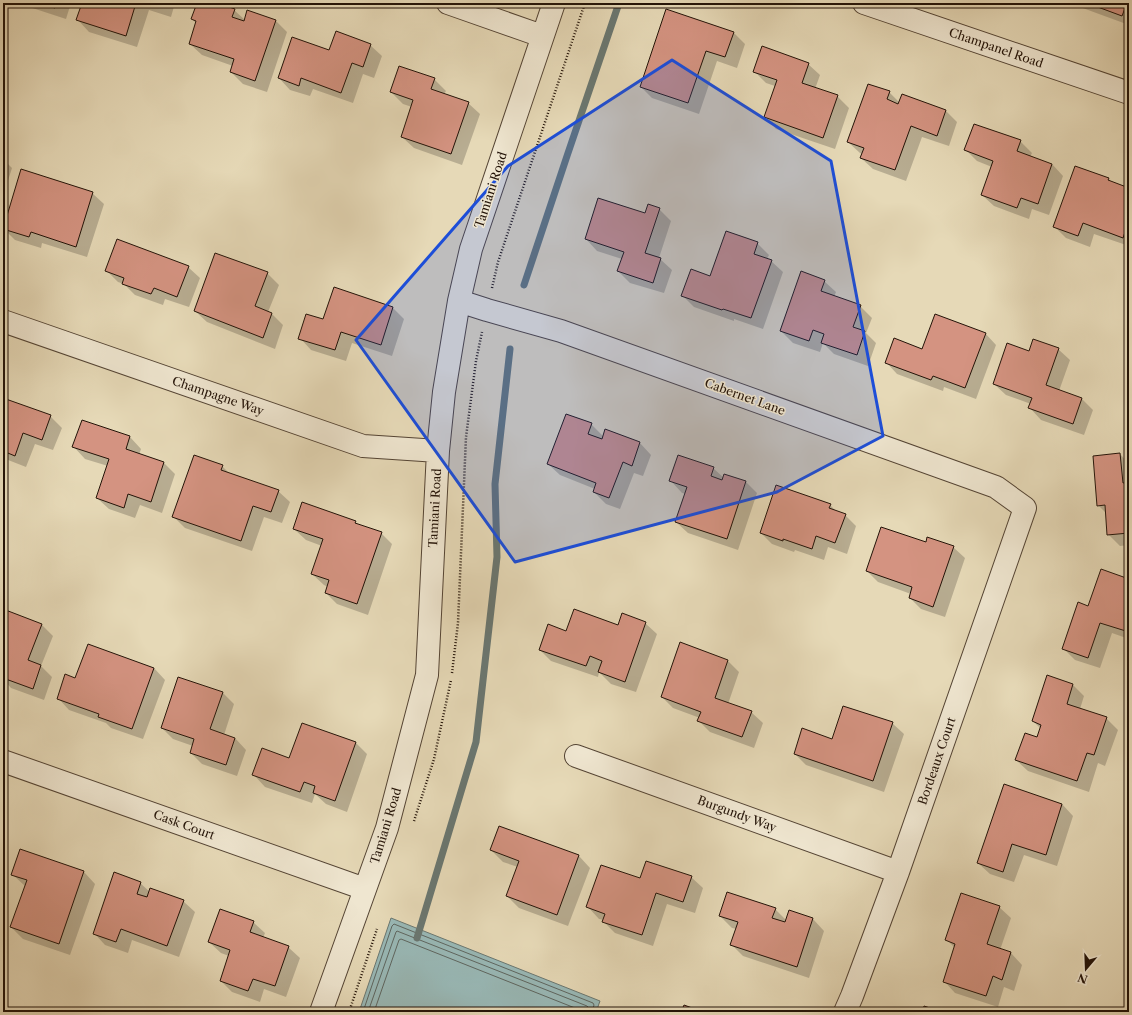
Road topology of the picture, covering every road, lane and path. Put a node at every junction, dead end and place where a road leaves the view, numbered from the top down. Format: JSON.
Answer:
{"nodes":[{"id":1,"x":448,"y":3,"type":"edge"},
{"id":2,"x":554,"y":3,"type":"edge"},
{"id":3,"x":585,"y":3,"type":"edge"},
{"id":4,"x":864,"y":3,"type":"edge"},
{"id":5,"x":542,"y":36,"type":"junction"},
{"id":6,"x":1129,"y":92,"type":"edge"},
{"id":7,"x":459,"y":301,"type":"junction"},
{"id":8,"x":487,"y":310,"type":"junction"},
{"id":9,"x":3,"y":321,"type":"edge"},
{"id":10,"x":438,"y":451,"type":"junction"},
{"id":11,"x":1025,"y":508,"type":"joint"},
{"id":12,"x":576,"y":756,"type":"dead end"},
{"id":13,"x":3,"y":761,"type":"edge"},
{"id":14,"x":412,"y":826,"type":"dead end"},
{"id":15,"x":898,"y":872,"type":"junction"},
{"id":16,"x":365,"y":890,"type":"junction"},
{"id":17,"x":379,"y":923,"type":"dead end"},
{"id":18,"x":321,"y":1012,"type":"edge"},
{"id":19,"x":348,"y":1012,"type":"edge"},
{"id":20,"x":845,"y":1012,"type":"edge"}],
"edges":[{"from":1,"to":5,"type":"street"},
{"from":2,"to":5,"type":"street","name":"Tamiani Road"},
{"from":3,"to":8,"type":"path"},
{"from":4,"to":6,"type":"street","name":"Champanel Road"},
{"from":5,"to":7,"type":"street","name":"Tamiani Road"},
{"from":7,"to":8,"type":"street","name":"Cabernet Lane"},
{"from":7,"to":10,"type":"street","name":"Tamiani Road"},
{"from":8,"to":11,"type":"street","name":"Cabernet Lane"},
{"from":8,"to":14,"type":"path"},
{"from":9,"to":10,"type":"street","name":"Champagne Way"},
{"from":10,"to":16,"type":"street","name":"Tamiani Road"},
{"from":11,"to":15,"type":"street","name":"Bordeaux Court"},
{"from":12,"to":15,"type":"street","name":"Burgundy Way"},
{"from":13,"to":16,"type":"street","name":"Cask Court"},
{"from":15,"to":20,"type":"street","name":"Bordeaux Court"},
{"from":16,"to":18,"type":"street","name":"Tamiani Road"},
{"from":17,"to":19,"type":"path"}]}
